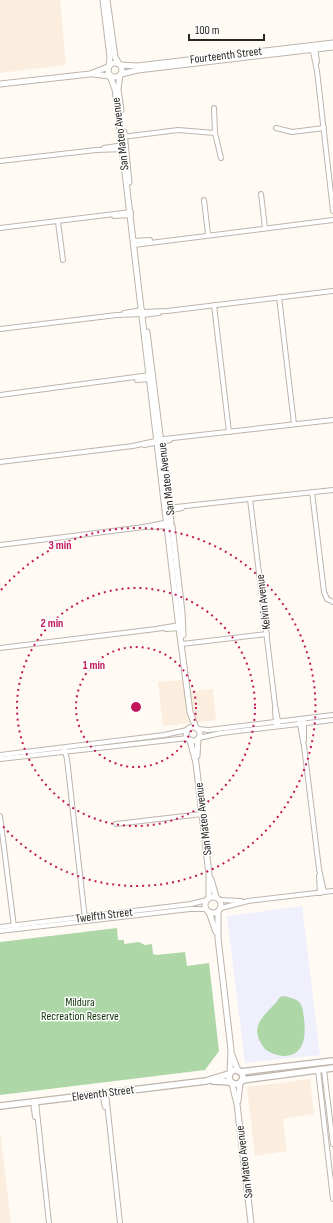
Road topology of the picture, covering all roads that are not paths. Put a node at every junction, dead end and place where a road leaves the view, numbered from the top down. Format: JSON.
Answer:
{"nodes":[{"id":1,"x":103,"y":0,"type":"edge"},
{"id":2,"x":107,"y":0,"type":"edge"},
{"id":3,"x":333,"y":43,"type":"edge"},
{"id":4,"x":333,"y":46,"type":"edge"},
{"id":5,"x":314,"y":47,"type":"junction"},
{"id":6,"x":119,"y":65,"type":"junction"},
{"id":7,"x":108,"y":67,"type":"junction"},
{"id":8,"x":90,"y":74,"type":"junction"},
{"id":9,"x":120,"y":75,"type":"junction"},
{"id":10,"x":110,"y":76,"type":"junction"},
{"id":11,"x":0,"y":84,"type":"edge"},
{"id":12,"x":214,"y":108,"type":"dead end"},
{"id":13,"x":276,"y":128,"type":"dead end"},
{"id":14,"x":324,"y":128,"type":"junction"},
{"id":15,"x":215,"y":133,"type":"junction"},
{"id":16,"x":122,"y":137,"type":"junction"},
{"id":17,"x":124,"y":147,"type":"junction"},
{"id":18,"x":221,"y":158,"type":"dead end"},
{"id":19,"x":0,"y":161,"type":"edge"},
{"id":20,"x":261,"y":194,"type":"dead end"},
{"id":21,"x":204,"y":200,"type":"dead end"},
{"id":22,"x":333,"y":211,"type":"edge"},
{"id":23,"x":131,"y":213,"type":"junction"},
{"id":24,"x":333,"y":220,"type":"edge"},
{"id":25,"x":58,"y":222,"type":"junction"},
{"id":26,"x":0,"y":228,"type":"edge"},
{"id":27,"x":265,"y":228,"type":"junction"},
{"id":28,"x":208,"y":234,"type":"junction"},
{"id":29,"x":134,"y":243,"type":"junction"},
{"id":30,"x":63,"y":260,"type":"dead end"},
{"id":31,"x":333,"y":291,"type":"edge"},
{"id":32,"x":279,"y":297,"type":"junction"},
{"id":33,"x":214,"y":305,"type":"junction"},
{"id":34,"x":143,"y":313,"type":"junction"},
{"id":35,"x":0,"y":329,"type":"edge"},
{"id":36,"x":151,"y":377,"type":"junction"},
{"id":37,"x":0,"y":395,"type":"edge"},
{"id":38,"x":333,"y":420,"type":"edge"},
{"id":39,"x":294,"y":424,"type":"junction"},
{"id":40,"x":229,"y":432,"type":"junction"},
{"id":41,"x":159,"y":441,"type":"junction"},
{"id":42,"x":0,"y":462,"type":"edge"},
{"id":43,"x":333,"y":490,"type":"edge"},
{"id":44,"x":312,"y":492,"type":"junction"},
{"id":45,"x":250,"y":499,"type":"junction"},
{"id":46,"x":167,"y":509,"type":"junction"},
{"id":47,"x":169,"y":524,"type":"junction"},
{"id":48,"x":0,"y":545,"type":"edge"},
{"id":49,"x":333,"y":602,"type":"edge"},
{"id":50,"x":181,"y":626,"type":"junction"},
{"id":51,"x":267,"y":634,"type":"junction"},
{"id":52,"x":182,"y":644,"type":"junction"},
{"id":53,"x":0,"y":648,"type":"edge"},
{"id":54,"x":190,"y":712,"type":"junction"},
{"id":55,"x":333,"y":715,"type":"edge"},
{"id":56,"x":333,"y":720,"type":"edge"},
{"id":57,"x":301,"y":721,"type":"junction"},
{"id":58,"x":278,"y":724,"type":"junction"},
{"id":59,"x":197,"y":728,"type":"junction"},
{"id":60,"x":188,"y":730,"type":"junction"},
{"id":61,"x":189,"y":739,"type":"junction"},
{"id":62,"x":198,"y":739,"type":"junction"},
{"id":63,"x":65,"y":749,"type":"junction"},
{"id":64,"x":0,"y":755,"type":"edge"},
{"id":65,"x":0,"y":759,"type":"edge"},
{"id":66,"x":196,"y":763,"type":"junction"},
{"id":67,"x":202,"y":814,"type":"junction"},
{"id":68,"x":0,"y":816,"type":"edge"},
{"id":69,"x":116,"y":824,"type":"dead end"},
{"id":70,"x":210,"y":874,"type":"junction"},
{"id":71,"x":333,"y":891,"type":"edge"},
{"id":72,"x":322,"y":892,"type":"junction"},
{"id":73,"x":208,"y":899,"type":"junction"},
{"id":74,"x":218,"y":899,"type":"junction"},
{"id":75,"x":248,"y":901,"type":"junction"},
{"id":76,"x":219,"y":910,"type":"junction"},
{"id":77,"x":207,"y":911,"type":"junction"},
{"id":78,"x":85,"y":919,"type":"junction"},
{"id":79,"x":0,"y":927,"type":"edge"},
{"id":80,"x":14,"y":928,"type":"junction"},
{"id":81,"x":0,"y":932,"type":"edge"},
{"id":82,"x":218,"y":938,"type":"junction"},
{"id":83,"x":231,"y":1050,"type":"junction"},
{"id":84,"x":333,"y":1061,"type":"edge"},
{"id":85,"x":320,"y":1062,"type":"junction"},
{"id":86,"x":333,"y":1068,"type":"edge"},
{"id":87,"x":321,"y":1070,"type":"junction"},
{"id":88,"x":239,"y":1071,"type":"junction"},
{"id":89,"x":230,"y":1073,"type":"junction"},
{"id":90,"x":206,"y":1081,"type":"junction"},
{"id":91,"x":241,"y":1081,"type":"junction"},
{"id":92,"x":231,"y":1083,"type":"junction"},
{"id":93,"x":104,"y":1093,"type":"junction"},
{"id":94,"x":328,"y":1100,"type":"junction"},
{"id":95,"x":322,"y":1101,"type":"junction"},
{"id":96,"x":34,"y":1102,"type":"junction"},
{"id":97,"x":237,"y":1104,"type":"junction"},
{"id":98,"x":0,"y":1106,"type":"edge"},
{"id":99,"x":330,"y":1123,"type":"junction"},
{"id":100,"x":324,"y":1124,"type":"junction"},
{"id":101,"x":333,"y":1144,"type":"edge"},
{"id":102,"x":327,"y":1145,"type":"junction"},
{"id":103,"x":331,"y":1168,"type":"edge"},
{"id":104,"x":332,"y":1183,"type":"edge"},
{"id":105,"x":333,"y":1199,"type":"edge"},
{"id":106,"x":251,"y":1222,"type":"edge"},
{"id":107,"x":49,"y":1223,"type":"edge"},
{"id":108,"x":120,"y":1223,"type":"edge"}],
"edges":[{"from":1,"to":7,"type":"street"},
{"from":2,"to":6,"type":"street"},
{"from":3,"to":5,"type":"street","name":"Fourteenth Street"},
{"from":4,"to":5,"type":"street","name":"Fourteenth Street"},
{"from":5,"to":6,"type":"street","name":"Fourteenth Street"},
{"from":5,"to":9,"type":"street","name":"Fourteenth Street"},
{"from":5,"to":14,"type":"street"},
{"from":6,"to":7,"type":"street"},
{"from":6,"to":9,"type":"street"},
{"from":7,"to":8,"type":"street"},
{"from":7,"to":10,"type":"street"},
{"from":8,"to":10,"type":"street"},
{"from":8,"to":11,"type":"street"},
{"from":9,"to":10,"type":"street"},
{"from":9,"to":16,"type":"street","name":"San Mateo Avenue"},
{"from":10,"to":16,"type":"street","name":"San Mateo Avenue"},
{"from":12,"to":15,"type":"street"},
{"from":13,"to":14,"type":"street"},
{"from":14,"to":22,"type":"street"},
{"from":15,"to":16,"type":"street"},
{"from":15,"to":18,"type":"street"},
{"from":16,"to":17,"type":"street","name":"San Mateo Avenue"},
{"from":17,"to":19,"type":"street"},
{"from":17,"to":23,"type":"street","name":"San Mateo Avenue"},
{"from":20,"to":27,"type":"street"},
{"from":21,"to":28,"type":"street"},
{"from":23,"to":25,"type":"street"},
{"from":23,"to":29,"type":"street","name":"San Mateo Avenue"},
{"from":24,"to":27,"type":"street"},
{"from":25,"to":26,"type":"street"},
{"from":25,"to":30,"type":"street"},
{"from":27,"to":28,"type":"street"},
{"from":28,"to":29,"type":"street"},
{"from":29,"to":34,"type":"street","name":"San Mateo Avenue"},
{"from":31,"to":32,"type":"street"},
{"from":32,"to":33,"type":"street"},
{"from":32,"to":39,"type":"street"},
{"from":33,"to":34,"type":"street"},
{"from":33,"to":40,"type":"street"},
{"from":34,"to":35,"type":"street"},
{"from":34,"to":36,"type":"street","name":"San Mateo Avenue"},
{"from":36,"to":37,"type":"street"},
{"from":36,"to":41,"type":"street","name":"San Mateo Avenue"},
{"from":38,"to":39,"type":"street"},
{"from":39,"to":40,"type":"street"},
{"from":40,"to":41,"type":"street"},
{"from":41,"to":42,"type":"street"},
{"from":41,"to":46,"type":"street","name":"San Mateo Avenue"},
{"from":43,"to":44,"type":"street"},
{"from":44,"to":45,"type":"street"},
{"from":44,"to":49,"type":"street"},
{"from":45,"to":46,"type":"street"},
{"from":45,"to":51,"type":"street","name":"Kelvin Avenue"},
{"from":46,"to":47,"type":"street","name":"San Mateo Avenue"},
{"from":47,"to":48,"type":"street"},
{"from":47,"to":50,"type":"street","name":"San Mateo Avenue"},
{"from":50,"to":52,"type":"street","name":"San Mateo Avenue"},
{"from":50,"to":53,"type":"street"},
{"from":51,"to":52,"type":"street"},
{"from":51,"to":58,"type":"street","name":"Kelvin Avenue"},
{"from":52,"to":54,"type":"street","name":"San Mateo Avenue"},
{"from":54,"to":59,"type":"street","name":"San Mateo Avenue"},
{"from":54,"to":60,"type":"street","name":"San Mateo Avenue"},
{"from":55,"to":57,"type":"street"},
{"from":56,"to":57,"type":"street"},
{"from":57,"to":58,"type":"street"},
{"from":57,"to":72,"type":"street"},
{"from":58,"to":59,"type":"street"},
{"from":58,"to":62,"type":"street"},
{"from":59,"to":60,"type":"street"},
{"from":59,"to":62,"type":"street","name":"San Mateo Avenue"},
{"from":60,"to":61,"type":"street","name":"San Mateo Avenue"},
{"from":60,"to":63,"type":"street"},
{"from":61,"to":62,"type":"street"},
{"from":61,"to":63,"type":"street"},
{"from":61,"to":66,"type":"street","name":"San Mateo Avenue"},
{"from":62,"to":66,"type":"street","name":"San Mateo Avenue"},
{"from":63,"to":64,"type":"street"},
{"from":63,"to":65,"type":"street"},
{"from":63,"to":78,"type":"street"},
{"from":66,"to":67,"type":"street","name":"San Mateo Avenue"},
{"from":67,"to":69,"type":"street"},
{"from":67,"to":70,"type":"street","name":"San Mateo Avenue"},
{"from":68,"to":80,"type":"street"},
{"from":70,"to":73,"type":"street","name":"San Mateo Avenue"},
{"from":70,"to":74,"type":"street","name":"San Mateo Avenue"},
{"from":71,"to":72,"type":"street"},
{"from":72,"to":75,"type":"street"},
{"from":73,"to":74,"type":"street"},
{"from":73,"to":77,"type":"street"},
{"from":73,"to":78,"type":"street","name":"Twelfth Street"},
{"from":74,"to":75,"type":"street"},
{"from":74,"to":76,"type":"street"},
{"from":75,"to":76,"type":"street"},
{"from":76,"to":77,"type":"street"},
{"from":76,"to":82,"type":"street"},
{"from":77,"to":78,"type":"street","name":"Twelfth Street"},
{"from":77,"to":82,"type":"street"},
{"from":78,"to":80,"type":"street","name":"Twelfth Street"},
{"from":79,"to":80,"type":"street","name":"Twelfth Street"},
{"from":80,"to":81,"type":"street","name":"Twelfth Street"},
{"from":82,"to":83,"type":"street"},
{"from":83,"to":88,"type":"street"},
{"from":83,"to":89,"type":"street"},
{"from":84,"to":85,"type":"main road"},
{"from":85,"to":87,"type":"main road"},
{"from":85,"to":88,"type":"main road"},
{"from":86,"to":87,"type":"main road"},
{"from":87,"to":91,"type":"main road"},
{"from":87,"to":94,"type":"street"},
{"from":87,"to":95,"type":"street"},
{"from":88,"to":89,"type":"main road","name":"Eleventh Street"},
{"from":88,"to":91,"type":"main road"},
{"from":89,"to":90,"type":"main road","name":"Eleventh Street"},
{"from":89,"to":92,"type":"main road"},
{"from":90,"to":92,"type":"main road","name":"Eleventh Street"},
{"from":90,"to":93,"type":"main road","name":"Eleventh Street"},
{"from":91,"to":92,"type":"main road","name":"Eleventh Street"},
{"from":91,"to":97,"type":"street","name":"San Mateo Avenue"},
{"from":92,"to":97,"type":"street","name":"San Mateo Avenue"},
{"from":93,"to":96,"type":"main road","name":"Eleventh Street"},
{"from":93,"to":108,"type":"street"},
{"from":94,"to":95,"type":"street"},
{"from":94,"to":99,"type":"street"},
{"from":95,"to":100,"type":"street"},
{"from":96,"to":98,"type":"main road","name":"Eleventh Street"},
{"from":96,"to":107,"type":"street"},
{"from":97,"to":106,"type":"street","name":"San Mateo Avenue"},
{"from":99,"to":100,"type":"street"},
{"from":99,"to":101,"type":"street"},
{"from":100,"to":102,"type":"street"},
{"from":101,"to":102,"type":"street"},
{"from":102,"to":103,"type":"street"},
{"from":103,"to":104,"type":"street"},
{"from":104,"to":105,"type":"street"}]}
